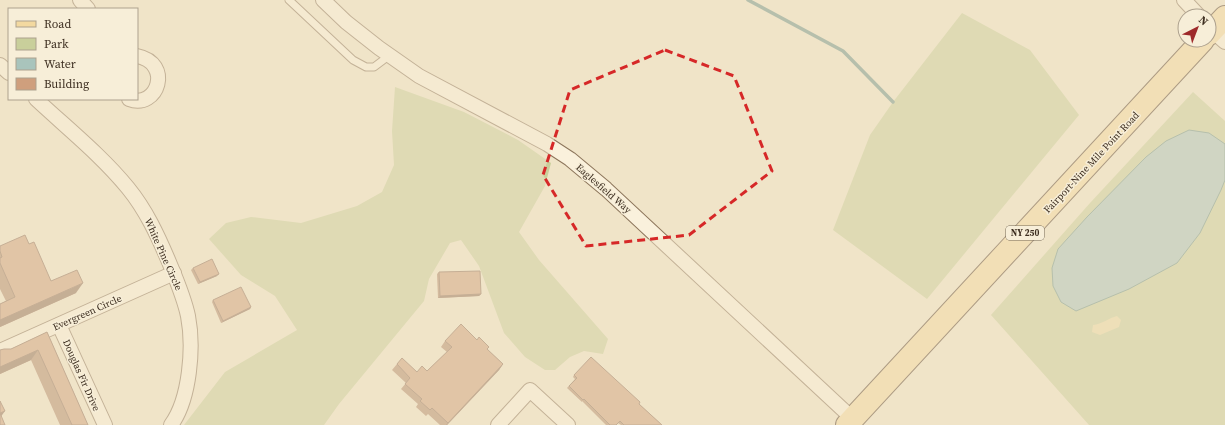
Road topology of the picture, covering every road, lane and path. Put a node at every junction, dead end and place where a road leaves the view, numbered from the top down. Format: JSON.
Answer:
{"nodes":[{"id":1,"x":80,"y":0,"type":"edge"},
{"id":2,"x":289,"y":0,"type":"edge"},
{"id":3,"x":323,"y":0,"type":"edge"},
{"id":4,"x":1184,"y":0,"type":"edge"},
{"id":5,"x":87,"y":8,"type":"edge"},
{"id":6,"x":1191,"y":8,"type":"edge"},
{"id":7,"x":1195,"y":48,"type":"edge"},
{"id":8,"x":390,"y":55,"type":"junction"},
{"id":9,"x":138,"y":56,"type":"edge"},
{"id":10,"x":0,"y":65,"type":"edge"},
{"id":11,"x":8,"y":72,"type":"edge"},
{"id":12,"x":37,"y":100,"type":"edge"},
{"id":13,"x":138,"y":100,"type":"edge"},
{"id":14,"x":174,"y":273,"type":"junction"},
{"id":15,"x":59,"y":325,"type":"junction"},
{"id":16,"x":0,"y":351,"type":"edge"},
{"id":17,"x":850,"y":422,"type":"edge"},
{"id":18,"x":105,"y":425,"type":"edge"},
{"id":19,"x":171,"y":425,"type":"edge"},
{"id":20,"x":498,"y":425,"type":"edge"},
{"id":21,"x":568,"y":425,"type":"edge"}],
"edges":[{"from":1,"to":5,"type":"street"},
{"from":2,"to":8,"type":"lane"},
{"from":3,"to":8,"type":"street","name":"Eaglesfield Way"},
{"from":4,"to":6,"type":"street"},
{"from":7,"to":17,"type":"main road","name":"Fairport-Nine Mile Point Road","number":"NY 250"},
{"from":8,"to":17,"type":"street","name":"Eaglesfield Way"},
{"from":9,"to":13,"type":"street"},
{"from":10,"to":11,"type":"street"},
{"from":12,"to":14,"type":"street","name":"White Pine Circle"},
{"from":14,"to":15,"type":"street","name":"Evergreen Circle"},
{"from":14,"to":19,"type":"street","name":"White Pine Circle"},
{"from":15,"to":16,"type":"street","name":"Evergreen Circle"},
{"from":15,"to":18,"type":"street","name":"Douglas Fir Drive"},
{"from":20,"to":21,"type":"street"}]}
